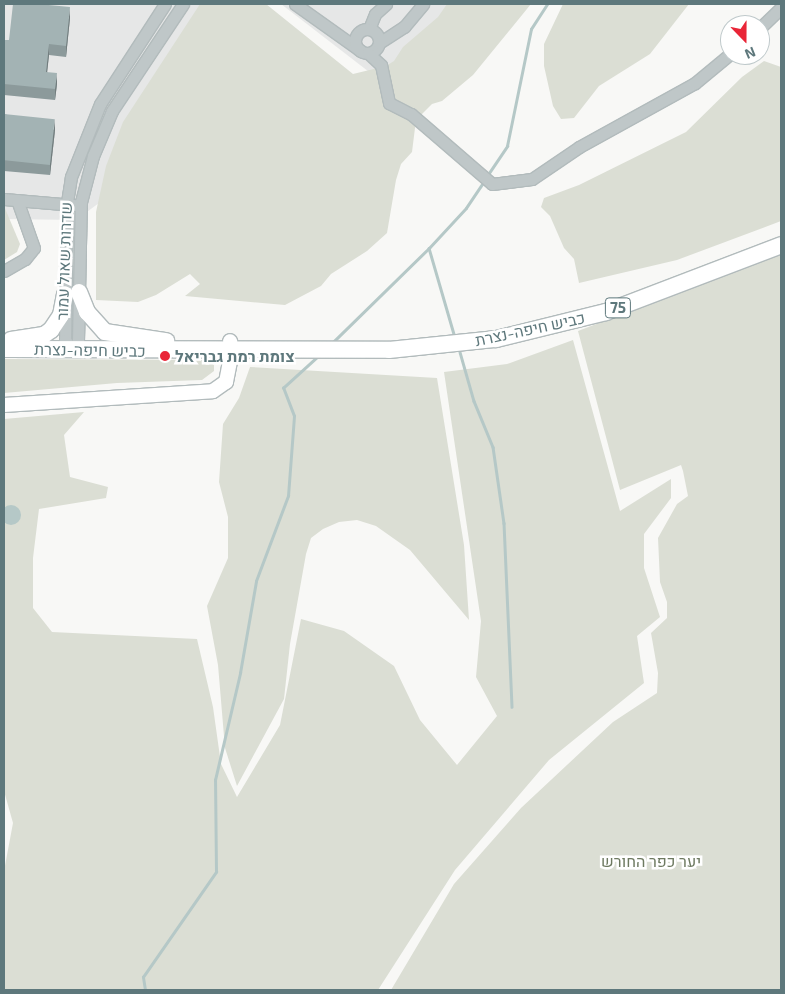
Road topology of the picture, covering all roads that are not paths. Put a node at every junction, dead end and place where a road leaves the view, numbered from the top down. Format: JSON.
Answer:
{"nodes":[{"id":1,"x":165,"y":4,"type":"edge"},
{"id":2,"x":183,"y":4,"type":"edge"},
{"id":3,"x":295,"y":4,"type":"edge"},
{"id":4,"x":386,"y":4,"type":"edge"},
{"id":5,"x":422,"y":4,"type":"edge"},
{"id":6,"x":781,"y":8,"type":"edge"},
{"id":7,"x":770,"y":18,"type":"edge"},
{"id":8,"x":369,"y":29,"type":"junction"},
{"id":9,"x":379,"y":43,"type":"junction"},
{"id":10,"x":365,"y":52,"type":"junction"},
{"id":11,"x":720,"y":62,"type":"edge"},
{"id":12,"x":4,"y":199,"type":"edge"},
{"id":13,"x":18,"y":200,"type":"junction"},
{"id":14,"x":67,"y":205,"type":"junction"},
{"id":15,"x":81,"y":206,"type":"junction"},
{"id":16,"x":781,"y":245,"type":"edge"},
{"id":17,"x":4,"y":271,"type":"edge"},
{"id":18,"x":72,"y":293,"type":"junction"},
{"id":19,"x":166,"y":341,"type":"junction"},
{"id":20,"x":6,"y":343,"type":"edge"},
{"id":21,"x":72,"y":344,"type":"junction"},
{"id":22,"x":231,"y":346,"type":"junction"},
{"id":23,"x":4,"y":405,"type":"edge"}],
"edges":[{"from":1,"to":14,"type":"street","name":"שדרות שאול עמור"},
{"from":2,"to":15,"type":"street","name":"שדרות שאול עמור"},
{"from":3,"to":10,"type":"street"},
{"from":4,"to":8,"type":"street"},
{"from":5,"to":9,"type":"street"},
{"from":6,"to":7,"type":"street"},
{"from":8,"to":9,"type":"street"},
{"from":8,"to":10,"type":"street"},
{"from":9,"to":10,"type":"street"},
{"from":10,"to":11,"type":"street"},
{"from":12,"to":13,"type":"street"},
{"from":13,"to":14,"type":"street"},
{"from":13,"to":17,"type":"street"},
{"from":14,"to":15,"type":"street"},
{"from":14,"to":18,"type":"street","name":"שדרות שאול עמור"},
{"from":15,"to":18,"type":"street","name":"שדרות שאול עמור"},
{"from":16,"to":22,"type":"highway","name":"כביש חיפה-נצרת","number":"75"},
{"from":18,"to":19,"type":"highway"},
{"from":18,"to":20,"type":"highway"},
{"from":18,"to":21,"type":"street","name":"שדרות שאול עמור"},
{"from":19,"to":21,"type":"highway","name":"כביש חיפה-נצרת","number":"75"},
{"from":19,"to":22,"type":"highway","name":"כביש חיפה-נצרת","number":"75"},
{"from":20,"to":21,"type":"highway","name":"כביש חיפה-נצרת","number":"75"},
{"from":21,"to":22,"type":"highway","name":"כביש חיפה-נצרת","number":"75"},
{"from":22,"to":23,"type":"main road"}]}
